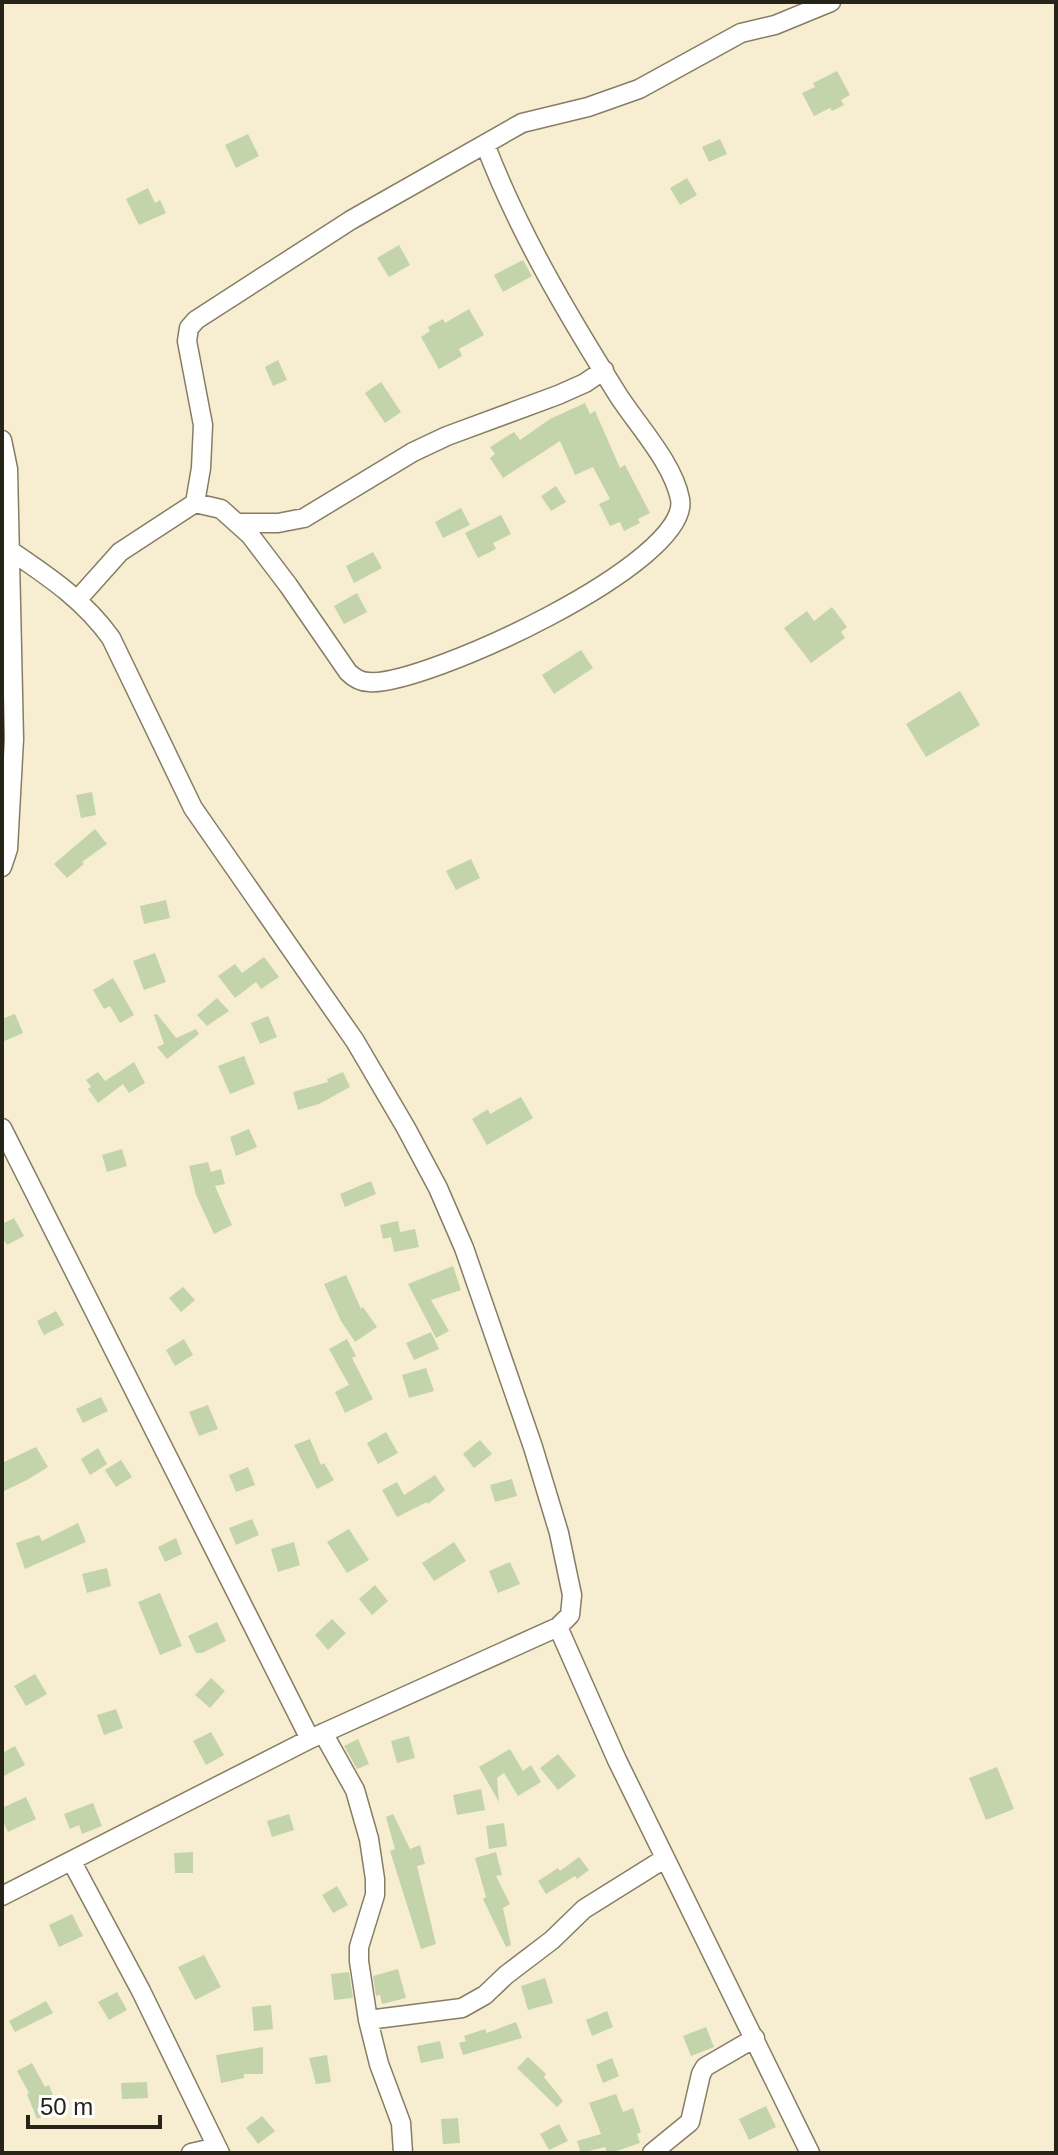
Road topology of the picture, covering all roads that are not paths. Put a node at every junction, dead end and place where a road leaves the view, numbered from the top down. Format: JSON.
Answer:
{"nodes":[{"id":1,"x":831,"y":2,"type":"edge"},
{"id":2,"x":485,"y":144,"type":"junction"},
{"id":3,"x":604,"y":370,"type":"junction"},
{"id":4,"x":2,"y":440,"type":"edge"},
{"id":5,"x":195,"y":503,"type":"junction"},
{"id":6,"x":239,"y":523,"type":"junction"},
{"id":7,"x":11,"y":551,"type":"junction"},
{"id":8,"x":78,"y":599,"type":"junction"},
{"id":9,"x":2,"y":867,"type":"edge"},
{"id":10,"x":2,"y":1128,"type":"edge"},
{"id":11,"x":558,"y":1627,"type":"junction"},
{"id":12,"x":317,"y":1736,"type":"junction"},
{"id":13,"x":664,"y":1859,"type":"junction"},
{"id":14,"x":72,"y":1862,"type":"junction"},
{"id":15,"x":2,"y":1896,"type":"edge"},
{"id":16,"x":368,"y":2020,"type":"junction"},
{"id":17,"x":755,"y":2038,"type":"junction"},
{"id":18,"x":219,"y":2150,"type":"edge"},
{"id":19,"x":191,"y":2153,"type":"edge"},
{"id":20,"x":403,"y":2153,"type":"edge"},
{"id":21,"x":652,"y":2153,"type":"edge"},
{"id":22,"x":810,"y":2153,"type":"edge"}],
"edges":[{"from":1,"to":2,"type":"street"},
{"from":2,"to":3,"type":"street"},
{"from":2,"to":5,"type":"street"},
{"from":3,"to":6,"type":"street"},
{"from":3,"to":6,"type":"street"},
{"from":4,"to":7,"type":"street"},
{"from":5,"to":6,"type":"street"},
{"from":5,"to":8,"type":"street"},
{"from":7,"to":8,"type":"street"},
{"from":7,"to":9,"type":"street"},
{"from":8,"to":11,"type":"street"},
{"from":10,"to":12,"type":"street"},
{"from":11,"to":12,"type":"street"},
{"from":11,"to":13,"type":"street"},
{"from":12,"to":14,"type":"street"},
{"from":12,"to":16,"type":"street"},
{"from":13,"to":16,"type":"street"},
{"from":13,"to":17,"type":"street"},
{"from":14,"to":15,"type":"street"},
{"from":14,"to":18,"type":"street"},
{"from":16,"to":20,"type":"street"},
{"from":17,"to":21,"type":"street"},
{"from":17,"to":22,"type":"street"},
{"from":18,"to":19,"type":"street"}]}
